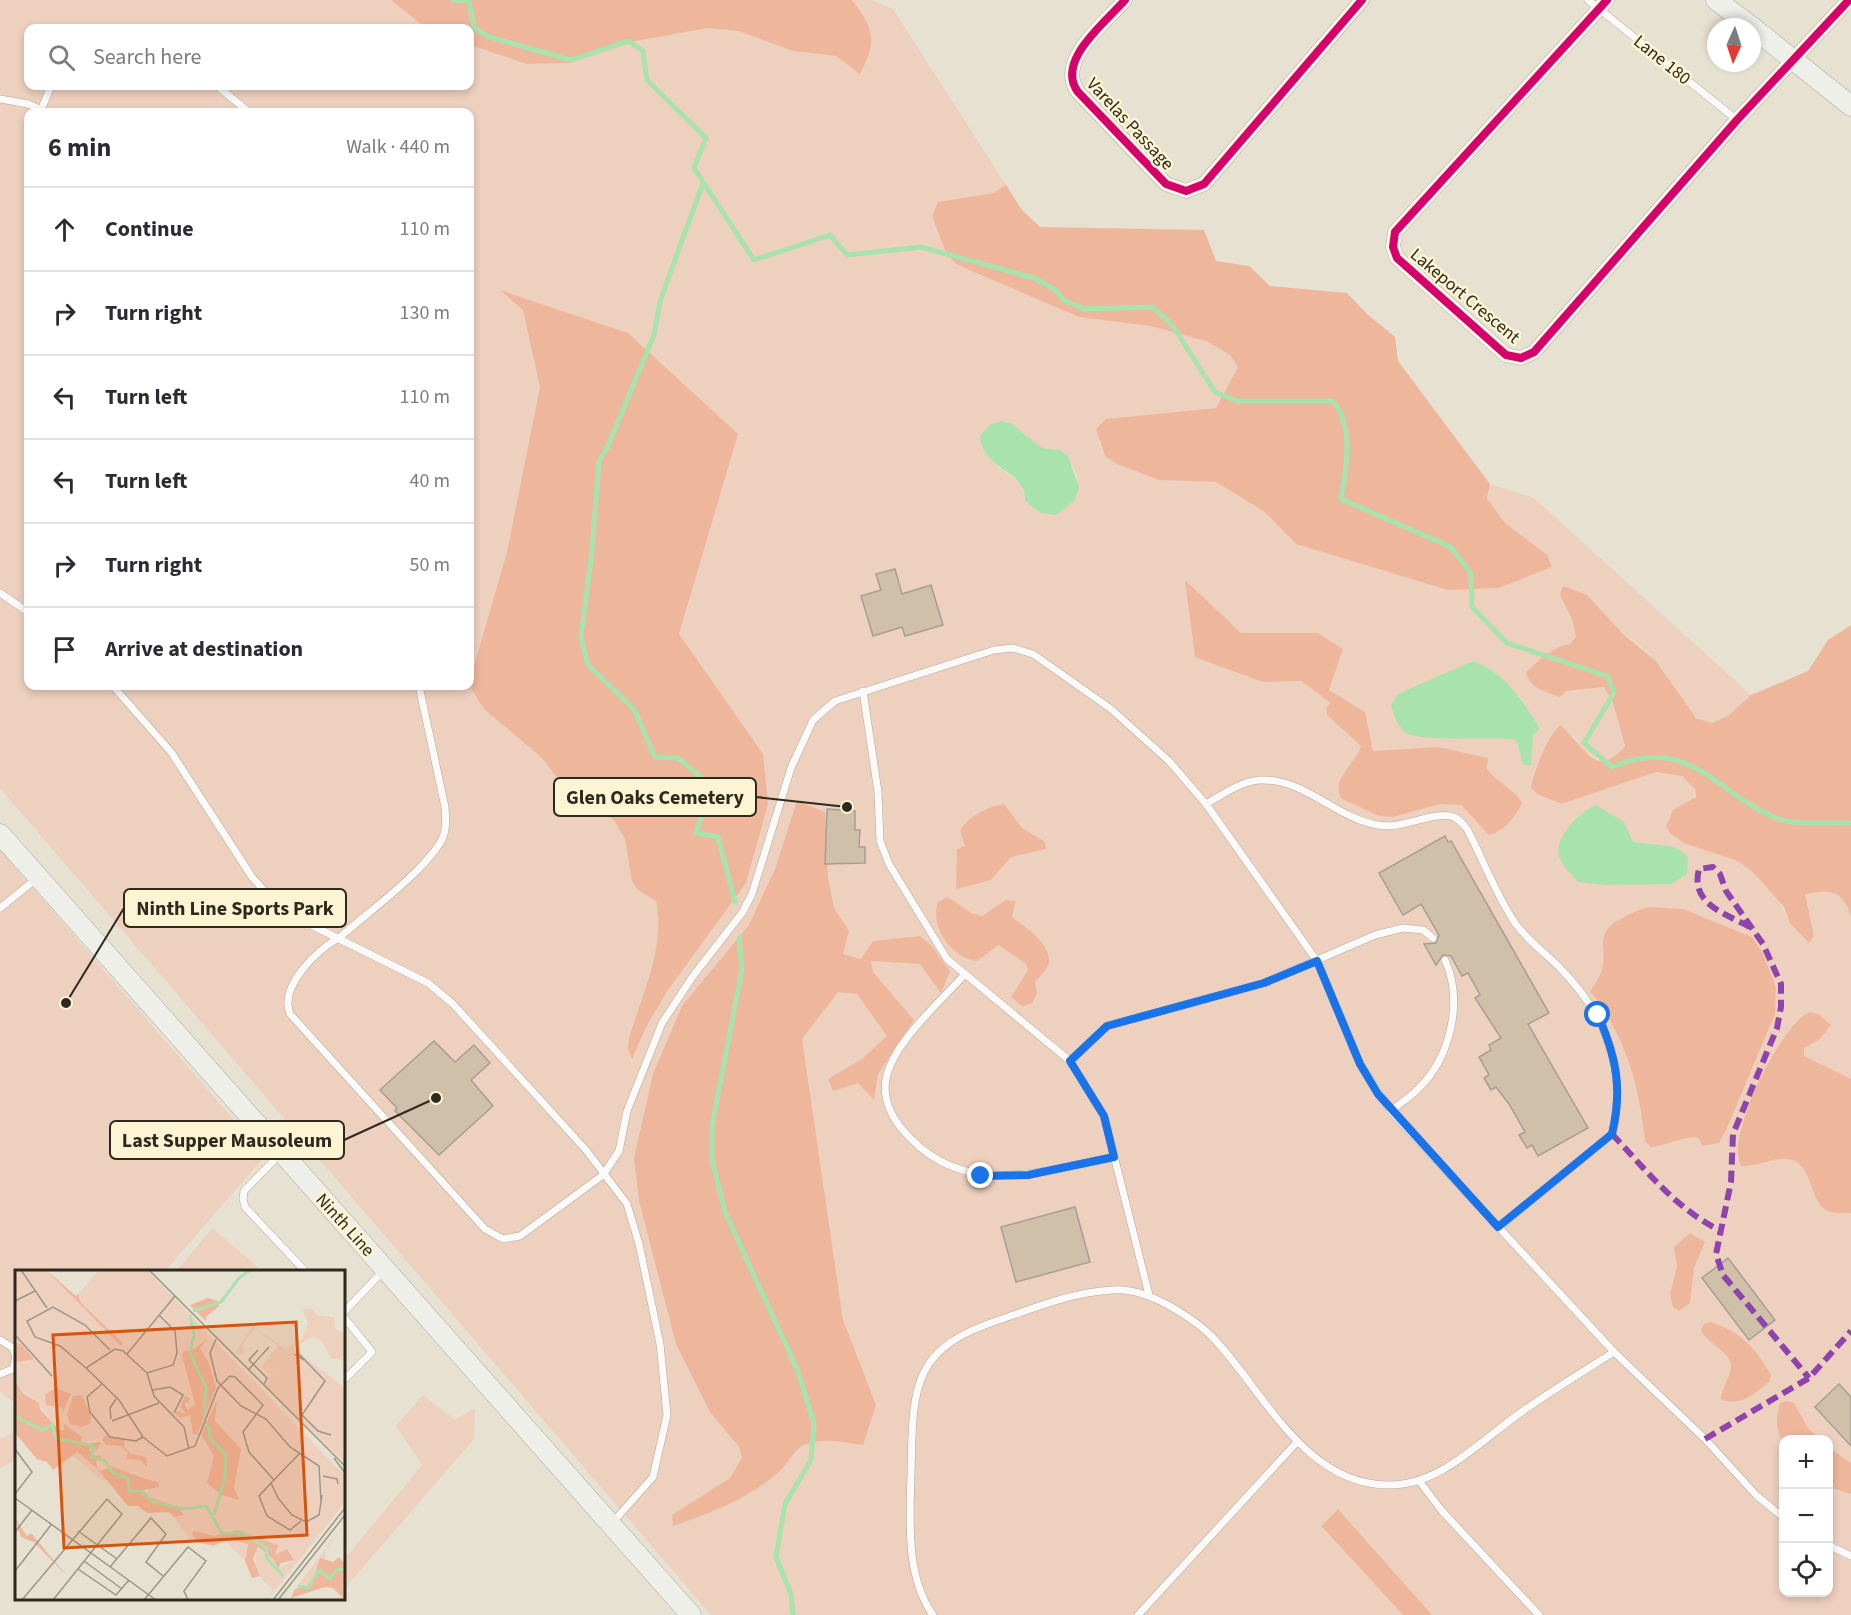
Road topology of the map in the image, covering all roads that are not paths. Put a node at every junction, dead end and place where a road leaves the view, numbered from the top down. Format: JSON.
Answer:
{"nodes":[{"id":1,"x":1125,"y":0,"type":"edge"},
{"id":2,"x":1362,"y":0,"type":"edge"},
{"id":3,"x":1716,"y":0,"type":"edge"},
{"id":4,"x":1850,"y":0,"type":"edge"},
{"id":5,"x":1598,"y":3,"type":"edge"},
{"id":6,"x":1740,"y":18,"type":"edge"},
{"id":7,"x":1761,"y":34,"type":"edge"},
{"id":8,"x":1795,"y":60,"type":"junction"},
{"id":9,"x":50,"y":90,"type":"edge"},
{"id":10,"x":222,"y":90,"type":"edge"},
{"id":11,"x":0,"y":99,"type":"edge"},
{"id":12,"x":1851,"y":106,"type":"edge"},
{"id":13,"x":37,"y":108,"type":"edge"},
{"id":14,"x":44,"y":108,"type":"edge"},
{"id":15,"x":244,"y":108,"type":"edge"},
{"id":16,"x":1737,"y":120,"type":"junction"},
{"id":17,"x":0,"y":593,"type":"edge"},
{"id":18,"x":24,"y":609,"type":"edge"},
{"id":19,"x":117,"y":690,"type":"edge"},
{"id":20,"x":420,"y":690,"type":"edge"},
{"id":21,"x":863,"y":691,"type":"junction"},
{"id":22,"x":1206,"y":804,"type":"junction"},
{"id":23,"x":0,"y":834,"type":"edge"},
{"id":24,"x":38,"y":878,"type":"junction"},
{"id":25,"x":0,"y":908,"type":"edge"},
{"id":26,"x":1433,"y":938,"type":"dead end"},
{"id":27,"x":337,"y":939,"type":"junction"},
{"id":28,"x":1445,"y":960,"type":"dead end"},
{"id":29,"x":1317,"y":961,"type":"junction"},
{"id":30,"x":965,"y":974,"type":"junction"},
{"id":31,"x":1070,"y":1061,"type":"junction"},
{"id":32,"x":1391,"y":1111,"type":"junction"},
{"id":33,"x":281,"y":1152,"type":"junction"},
{"id":34,"x":1114,"y":1157,"type":"junction"},
{"id":35,"x":603,"y":1175,"type":"junction"},
{"id":36,"x":1498,"y":1227,"type":"junction"},
{"id":37,"x":385,"y":1269,"type":"junction"},
{"id":38,"x":304,"y":1270,"type":"edge"},
{"id":39,"x":1149,"y":1294,"type":"junction"},
{"id":40,"x":345,"y":1311,"type":"edge"},
{"id":41,"x":345,"y":1318,"type":"edge"},
{"id":42,"x":0,"y":1340,"type":"edge"},
{"id":43,"x":1614,"y":1352,"type":"junction"},
{"id":44,"x":15,"y":1355,"type":"edge"},
{"id":45,"x":15,"y":1362,"type":"edge"},
{"id":46,"x":0,"y":1374,"type":"edge"},
{"id":47,"x":345,"y":1379,"type":"edge"},
{"id":48,"x":1297,"y":1442,"type":"junction"},
{"id":49,"x":1420,"y":1482,"type":"junction"},
{"id":50,"x":1779,"y":1514,"type":"edge"},
{"id":51,"x":611,"y":1524,"type":"junction"},
{"id":52,"x":1833,"y":1547,"type":"edge"},
{"id":53,"x":1851,"y":1556,"type":"edge"},
{"id":54,"x":691,"y":1615,"type":"edge"},
{"id":55,"x":933,"y":1615,"type":"edge"},
{"id":56,"x":1138,"y":1615,"type":"edge"},
{"id":57,"x":1539,"y":1615,"type":"edge"}],
"edges":[{"from":1,"to":2,"type":"street","name":"Varelas Passage"},
{"from":3,"to":6,"type":"main road"},
{"from":4,"to":8,"type":"street","name":"Lakeport Crescent"},
{"from":5,"to":16,"type":"lane","name":"Lane 180"},
{"from":5,"to":16,"type":"street","name":"Lakeport Crescent"},
{"from":7,"to":8,"type":"main road"},
{"from":8,"to":12,"type":"main road"},
{"from":8,"to":16,"type":"street","name":"Lakeport Crescent"},
{"from":9,"to":14,"type":"lane"},
{"from":10,"to":15,"type":"lane"},
{"from":11,"to":13,"type":"lane"},
{"from":17,"to":18,"type":"lane"},
{"from":19,"to":27,"type":"lane"},
{"from":20,"to":27,"type":"lane"},
{"from":21,"to":22,"type":"lane"},
{"from":21,"to":30,"type":"lane"},
{"from":21,"to":35,"type":"lane"},
{"from":22,"to":29,"type":"lane"},
{"from":22,"to":36,"type":"lane"},
{"from":23,"to":24,"type":"main road","name":"Ninth Line"},
{"from":24,"to":25,"type":"lane"},
{"from":24,"to":33,"type":"main road","name":"Ninth Line"},
{"from":26,"to":29,"type":"lane"},
{"from":27,"to":35,"type":"lane"},
{"from":27,"to":35,"type":"lane"},
{"from":28,"to":32,"type":"lane"},
{"from":29,"to":31,"type":"lane"},
{"from":29,"to":32,"type":"lane"},
{"from":30,"to":31,"type":"lane"},
{"from":30,"to":34,"type":"lane"},
{"from":31,"to":34,"type":"lane"},
{"from":32,"to":36,"type":"lane"},
{"from":33,"to":37,"type":"main road","name":"Ninth Line"},
{"from":33,"to":38,"type":"lane"},
{"from":34,"to":39,"type":"lane"},
{"from":35,"to":51,"type":"lane"},
{"from":36,"to":43,"type":"lane"},
{"from":37,"to":40,"type":"lane"},
{"from":37,"to":51,"type":"main road","name":"Ninth Line"},
{"from":39,"to":48,"type":"lane"},
{"from":39,"to":55,"type":"lane"},
{"from":41,"to":47,"type":"lane"},
{"from":42,"to":44,"type":"lane"},
{"from":43,"to":49,"type":"lane"},
{"from":43,"to":50,"type":"lane"},
{"from":45,"to":46,"type":"lane"},
{"from":48,"to":49,"type":"lane"},
{"from":48,"to":56,"type":"lane"},
{"from":49,"to":57,"type":"lane"},
{"from":51,"to":54,"type":"main road","name":"Ninth Line"},
{"from":52,"to":53,"type":"lane"}]}
